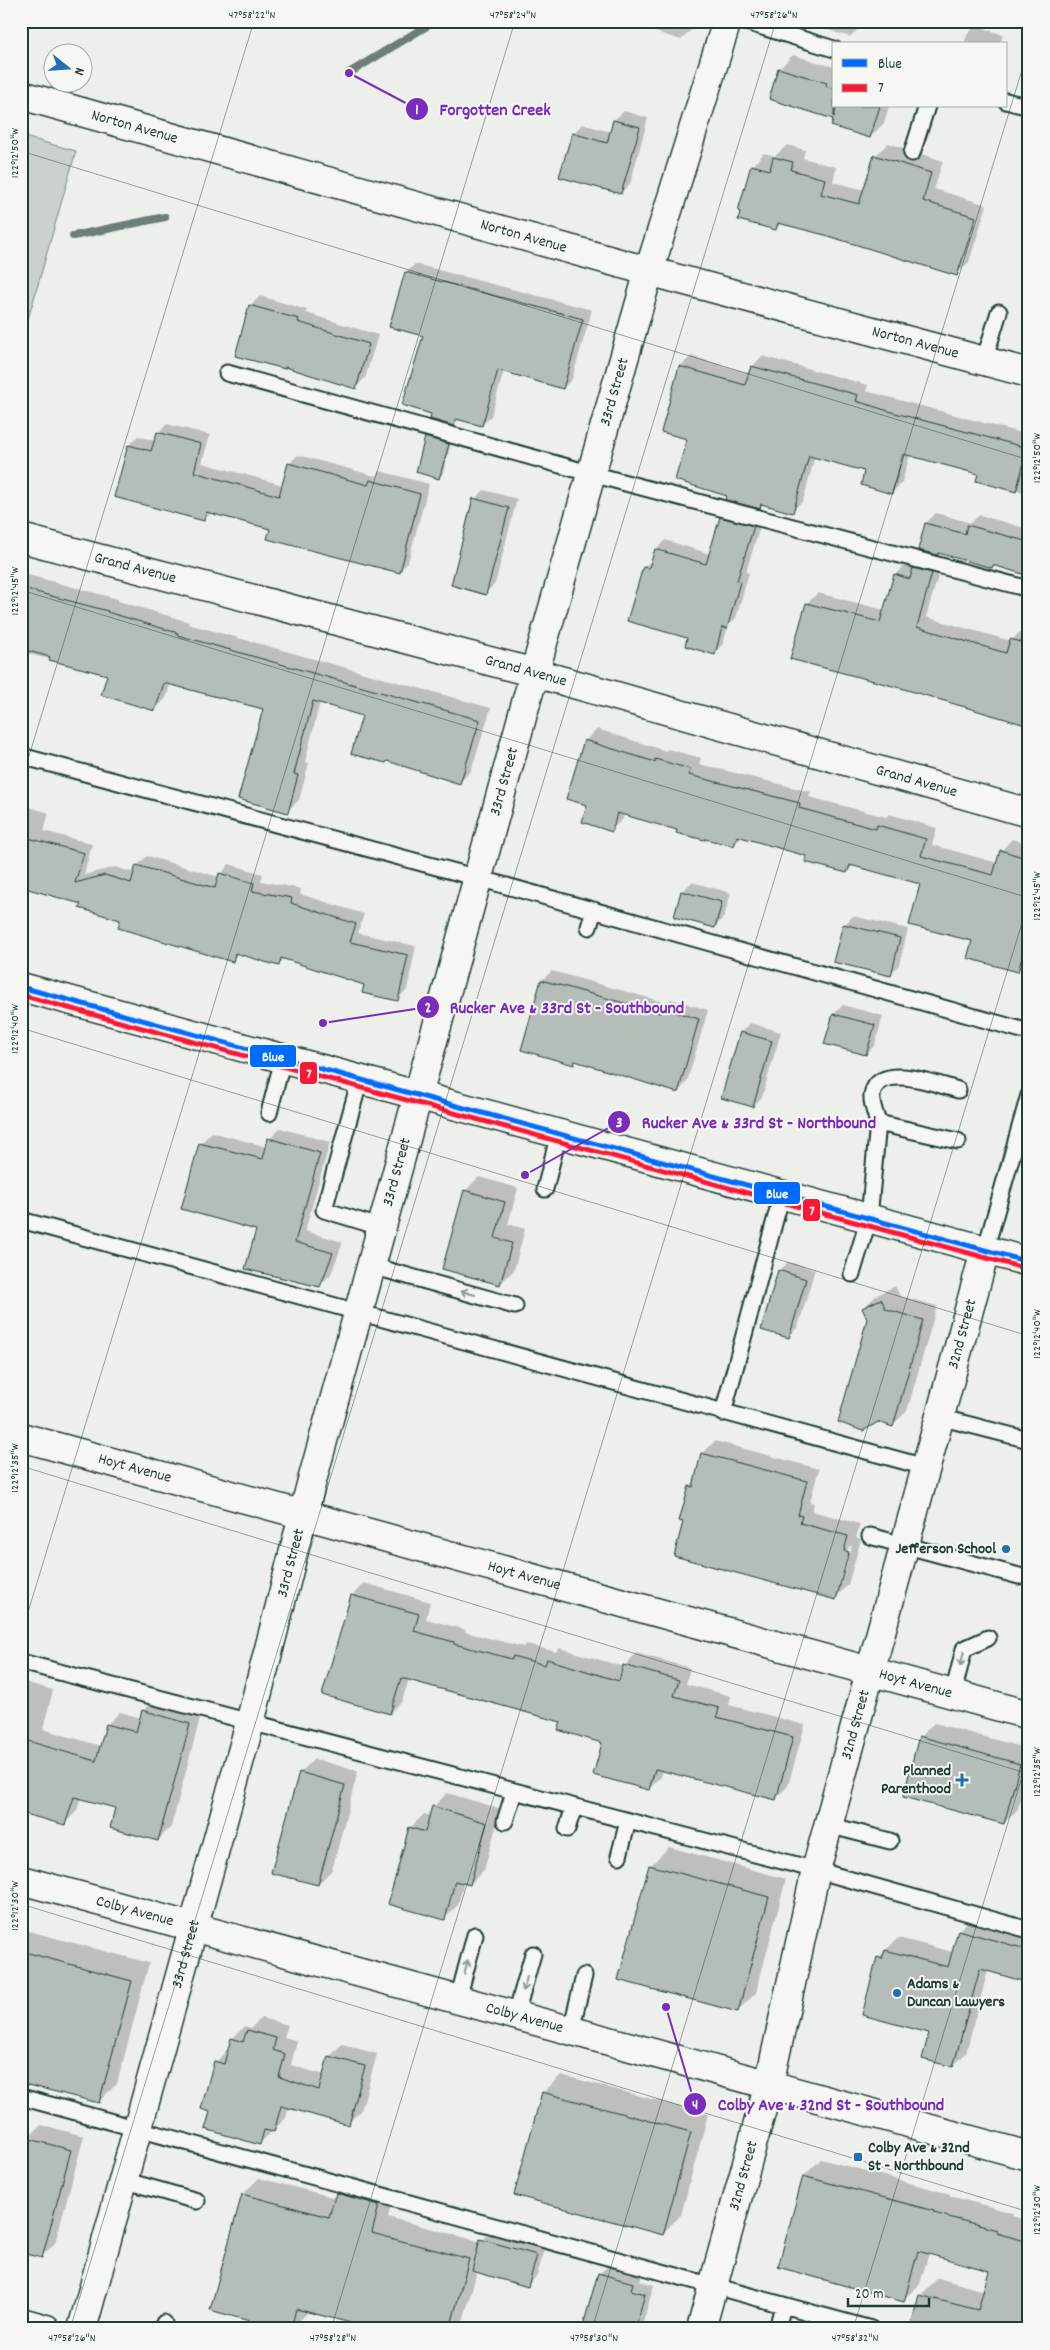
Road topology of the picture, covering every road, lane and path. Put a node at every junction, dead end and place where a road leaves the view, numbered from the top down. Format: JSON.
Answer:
{"nodes":[{"id":1,"x":727,"y":21,"type":"edge"},
{"id":2,"x":743,"y":21,"type":"edge"},
{"id":3,"x":832,"y":48,"type":"edge"},
{"id":4,"x":21,"y":95,"type":"edge"},
{"id":5,"x":1008,"y":102,"type":"edge"},
{"id":6,"x":926,"y":108,"type":"edge"},
{"id":7,"x":1029,"y":108,"type":"edge"},
{"id":8,"x":912,"y":153,"type":"dead end"},
{"id":9,"x":650,"y":271,"type":"junction"},
{"id":10,"x":999,"y":312,"type":"dead end"},
{"id":11,"x":984,"y":361,"type":"junction"},
{"id":12,"x":227,"y":373,"type":"dead end"},
{"id":13,"x":1029,"y":373,"type":"edge"},
{"id":14,"x":592,"y":474,"type":"junction"},
{"id":15,"x":21,"y":538,"type":"edge"},
{"id":16,"x":1029,"y":589,"type":"edge"},
{"id":17,"x":535,"y":673,"type":"junction"},
{"id":18,"x":21,"y":756,"type":"edge"},
{"id":19,"x":1029,"y":813,"type":"edge"},
{"id":20,"x":478,"y":878,"type":"junction"},
{"id":21,"x":594,"y":910,"type":"junction"},
{"id":22,"x":590,"y":927,"type":"dead end"},
{"id":23,"x":21,"y":987,"type":"edge"},
{"id":24,"x":1029,"y":1032,"type":"edge"},
{"id":25,"x":283,"y":1059,"type":"junction"},
{"id":26,"x":360,"y":1079,"type":"junction"},
{"id":27,"x":958,"y":1090,"type":"dead end"},
{"id":28,"x":420,"y":1095,"type":"junction"},
{"id":29,"x":1029,"y":1095,"type":"edge"},
{"id":30,"x":269,"y":1113,"type":"dead end"},
{"id":31,"x":878,"y":1123,"type":"junction"},
{"id":32,"x":559,"y":1133,"type":"junction"},
{"id":33,"x":958,"y":1141,"type":"dead end"},
{"id":34,"x":545,"y":1189,"type":"dead end"},
{"id":35,"x":782,"y":1194,"type":"junction"},
{"id":36,"x":869,"y":1218,"type":"junction"},
{"id":37,"x":21,"y":1220,"type":"edge"},
{"id":38,"x":383,"y":1228,"type":"junction"},
{"id":39,"x":985,"y":1250,"type":"junction"},
{"id":40,"x":1029,"y":1262,"type":"edge"},
{"id":41,"x":372,"y":1266,"type":"junction"},
{"id":42,"x":852,"y":1274,"type":"dead end"},
{"id":43,"x":515,"y":1306,"type":"dead end"},
{"id":44,"x":359,"y":1314,"type":"junction"},
{"id":45,"x":723,"y":1412,"type":"junction"},
{"id":46,"x":939,"y":1417,"type":"junction"},
{"id":47,"x":21,"y":1437,"type":"edge"},
{"id":48,"x":1029,"y":1440,"type":"edge"},
{"id":49,"x":926,"y":1467,"type":"junction"},
{"id":50,"x":303,"y":1514,"type":"junction"},
{"id":51,"x":870,"y":1536,"type":"dead end"},
{"id":52,"x":905,"y":1546,"type":"junction"},
{"id":53,"x":1019,"y":1576,"type":"dead end"},
{"id":54,"x":988,"y":1638,"type":"dead end"},
{"id":55,"x":21,"y":1662,"type":"edge"},
{"id":56,"x":870,"y":1672,"type":"junction"},
{"id":57,"x":953,"y":1694,"type":"junction"},
{"id":58,"x":1029,"y":1715,"type":"edge"},
{"id":59,"x":250,"y":1723,"type":"junction"},
{"id":60,"x":514,"y":1792,"type":"junction"},
{"id":61,"x":574,"y":1807,"type":"junction"},
{"id":62,"x":505,"y":1821,"type":"dead end"},
{"id":63,"x":628,"y":1821,"type":"junction"},
{"id":64,"x":828,"y":1825,"type":"junction"},
{"id":65,"x":567,"y":1829,"type":"dead end"},
{"id":66,"x":890,"y":1841,"type":"dead end"},
{"id":67,"x":619,"y":1856,"type":"dead end"},
{"id":68,"x":816,"y":1870,"type":"junction"},
{"id":69,"x":21,"y":1880,"type":"edge"},
{"id":70,"x":194,"y":1928,"type":"junction"},
{"id":71,"x":1029,"y":1930,"type":"edge"},
{"id":72,"x":475,"y":1935,"type":"dead end"},
{"id":73,"x":533,"y":1954,"type":"dead end"},
{"id":74,"x":584,"y":1976,"type":"dead end"},
{"id":75,"x":458,"y":1999,"type":"junction"},
{"id":76,"x":516,"y":2014,"type":"junction"},
{"id":77,"x":571,"y":2030,"type":"junction"},
{"id":78,"x":769,"y":2084,"type":"junction"},
{"id":79,"x":21,"y":2097,"type":"edge"},
{"id":80,"x":138,"y":2129,"type":"junction"},
{"id":81,"x":1029,"y":2156,"type":"edge"},
{"id":82,"x":123,"y":2180,"type":"junction"},
{"id":83,"x":197,"y":2201,"type":"dead end"},
{"id":84,"x":713,"y":2287,"type":"junction"},
{"id":85,"x":783,"y":2306,"type":"junction"},
{"id":86,"x":21,"y":2322,"type":"edge"},
{"id":87,"x":778,"y":2325,"type":"dead end"},
{"id":88,"x":46,"y":2329,"type":"edge"},
{"id":89,"x":82,"y":2329,"type":"edge"},
{"id":90,"x":701,"y":2329,"type":"edge"},
{"id":91,"x":872,"y":2329,"type":"edge"}],
"edges":[{"from":1,"to":9,"type":"street","name":"33rd Street"},
{"from":2,"to":3,"type":"lane"},
{"from":4,"to":9,"type":"street","name":"Norton Avenue"},
{"from":5,"to":7,"type":"lane"},
{"from":6,"to":8,"type":"lane"},
{"from":9,"to":11,"type":"street","name":"Norton Avenue"},
{"from":9,"to":14,"type":"street","name":"33rd Street"},
{"from":10,"to":11,"type":"lane"},
{"from":11,"to":13,"type":"street","name":"Norton Avenue"},
{"from":12,"to":14,"type":"lane"},
{"from":14,"to":16,"type":"lane"},
{"from":14,"to":17,"type":"street","name":"33rd Street"},
{"from":15,"to":17,"type":"street","name":"Grand Avenue"},
{"from":17,"to":19,"type":"street","name":"Grand Avenue"},
{"from":17,"to":20,"type":"street","name":"33rd Street"},
{"from":18,"to":20,"type":"lane"},
{"from":20,"to":21,"type":"lane"},
{"from":20,"to":28,"type":"street","name":"33rd Street"},
{"from":21,"to":22,"type":"lane"},
{"from":21,"to":24,"type":"lane"},
{"from":23,"to":25,"type":"street"},
{"from":25,"to":26,"type":"street"},
{"from":25,"to":30,"type":"lane"},
{"from":26,"to":28,"type":"street"},
{"from":26,"to":38,"type":"lane"},
{"from":27,"to":31,"type":"lane"},
{"from":28,"to":32,"type":"street"},
{"from":28,"to":38,"type":"street","name":"33rd Street"},
{"from":29,"to":39,"type":"lane","name":"32nd Street"},
{"from":31,"to":33,"type":"lane"},
{"from":31,"to":36,"type":"lane"},
{"from":32,"to":34,"type":"lane"},
{"from":32,"to":35,"type":"street"},
{"from":35,"to":36,"type":"street"},
{"from":35,"to":45,"type":"lane"},
{"from":36,"to":39,"type":"street"},
{"from":36,"to":42,"type":"lane"},
{"from":37,"to":44,"type":"lane"},
{"from":38,"to":41,"type":"street","name":"33rd Street"},
{"from":39,"to":40,"type":"street"},
{"from":39,"to":46,"type":"street","name":"32nd Street"},
{"from":43,"to":41,"type":"lane","one_way":true},
{"from":41,"to":44,"type":"street","name":"33rd Street"},
{"from":44,"to":45,"type":"lane"},
{"from":44,"to":50,"type":"street","name":"33rd Street"},
{"from":45,"to":49,"type":"lane"},
{"from":46,"to":48,"type":"lane"},
{"from":46,"to":49,"type":"street","name":"32nd Street"},
{"from":47,"to":50,"type":"street","name":"Hoyt Avenue"},
{"from":49,"to":52,"type":"street","name":"32nd Street"},
{"from":50,"to":56,"type":"street","name":"Hoyt Avenue"},
{"from":50,"to":59,"type":"street","name":"33rd Street"},
{"from":51,"to":52,"type":"lane"},
{"from":52,"to":53,"type":"lane"},
{"from":52,"to":56,"type":"street","name":"32nd Street"},
{"from":54,"to":57,"type":"lane","one_way":true},
{"from":55,"to":59,"type":"lane"},
{"from":56,"to":57,"type":"street","name":"Hoyt Avenue"},
{"from":56,"to":64,"type":"street","name":"32nd Street"},
{"from":57,"to":58,"type":"street","name":"Hoyt Avenue"},
{"from":59,"to":60,"type":"lane"},
{"from":59,"to":70,"type":"street","name":"33rd Street"},
{"from":60,"to":61,"type":"lane"},
{"from":60,"to":62,"type":"lane"},
{"from":61,"to":63,"type":"lane"},
{"from":61,"to":65,"type":"lane"},
{"from":63,"to":67,"type":"lane"},
{"from":63,"to":68,"type":"lane"},
{"from":64,"to":66,"type":"lane"},
{"from":64,"to":68,"type":"street","name":"32nd Street"},
{"from":68,"to":71,"type":"lane"},
{"from":68,"to":78,"type":"street","name":"32nd Street"},
{"from":69,"to":70,"type":"street","name":"Colby Avenue"},
{"from":70,"to":75,"type":"street","name":"Colby Avenue"},
{"from":70,"to":80,"type":"street","name":"33rd Street"},
{"from":75,"to":72,"type":"lane","one_way":true},
{"from":73,"to":76,"type":"lane","one_way":true},
{"from":74,"to":77,"type":"lane"},
{"from":75,"to":76,"type":"street","name":"Colby Avenue"},
{"from":76,"to":77,"type":"street","name":"Colby Avenue"},
{"from":77,"to":78,"type":"street","name":"Colby Avenue"},
{"from":78,"to":81,"type":"street","name":"Colby Avenue"},
{"from":78,"to":84,"type":"street","name":"32nd Street"},
{"from":79,"to":80,"type":"lane"},
{"from":80,"to":82,"type":"street","name":"33rd Street"},
{"from":80,"to":84,"type":"lane"},
{"from":82,"to":83,"type":"lane"},
{"from":82,"to":89,"type":"street","name":"33rd Street"},
{"from":84,"to":85,"type":"lane"},
{"from":84,"to":90,"type":"street","name":"32nd Street"},
{"from":85,"to":87,"type":"lane"},
{"from":85,"to":91,"type":"lane"},
{"from":86,"to":88,"type":"street"}]}
